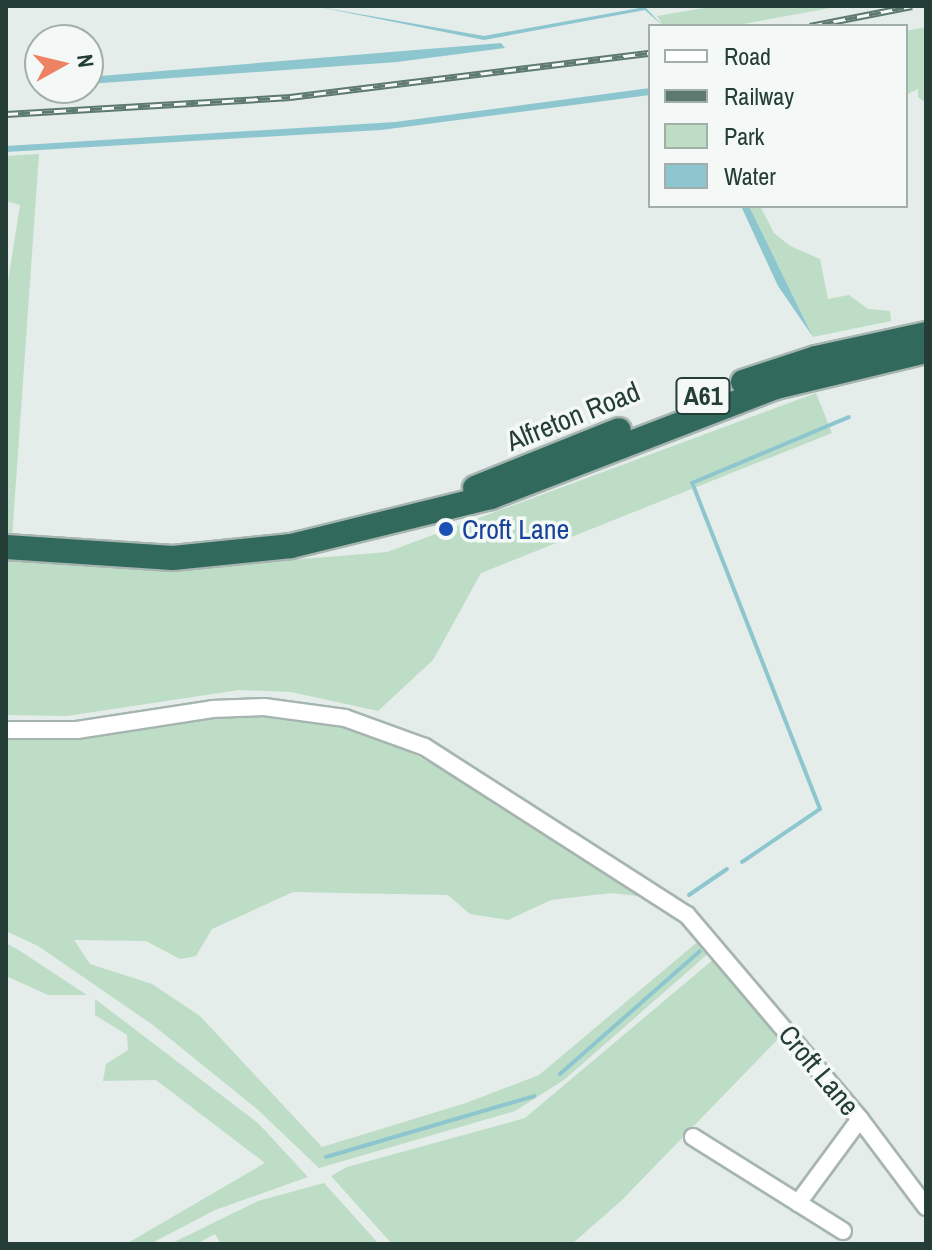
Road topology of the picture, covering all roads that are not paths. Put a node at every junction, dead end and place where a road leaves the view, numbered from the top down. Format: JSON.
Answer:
{"nodes":[{"id":1,"x":926,"y":334,"type":"edge"},
{"id":2,"x":926,"y":351,"type":"edge"},
{"id":3,"x":430,"y":510,"type":"junction"},
{"id":4,"x":6,"y":547,"type":"edge"},
{"id":5,"x":6,"y":730,"type":"edge"},
{"id":6,"x":860,"y":1119,"type":"junction"},
{"id":7,"x":693,"y":1137,"type":"dead end"},
{"id":8,"x":798,"y":1203,"type":"junction"},
{"id":9,"x":926,"y":1207,"type":"edge"},
{"id":10,"x":843,"y":1231,"type":"dead end"}],
"edges":[{"from":1,"to":3,"type":"highway","name":"Alfreton Road","number":"A61"},
{"from":2,"to":3,"type":"highway","name":"Alfreton Road","number":"A61"},
{"from":3,"to":4,"type":"highway","name":"Alfreton Road","number":"A61"},
{"from":5,"to":6,"type":"street","name":"Croft Lane"},
{"from":6,"to":8,"type":"street"},
{"from":6,"to":9,"type":"street","name":"Croft Lane"},
{"from":7,"to":8,"type":"street"},
{"from":8,"to":10,"type":"street"}]}
